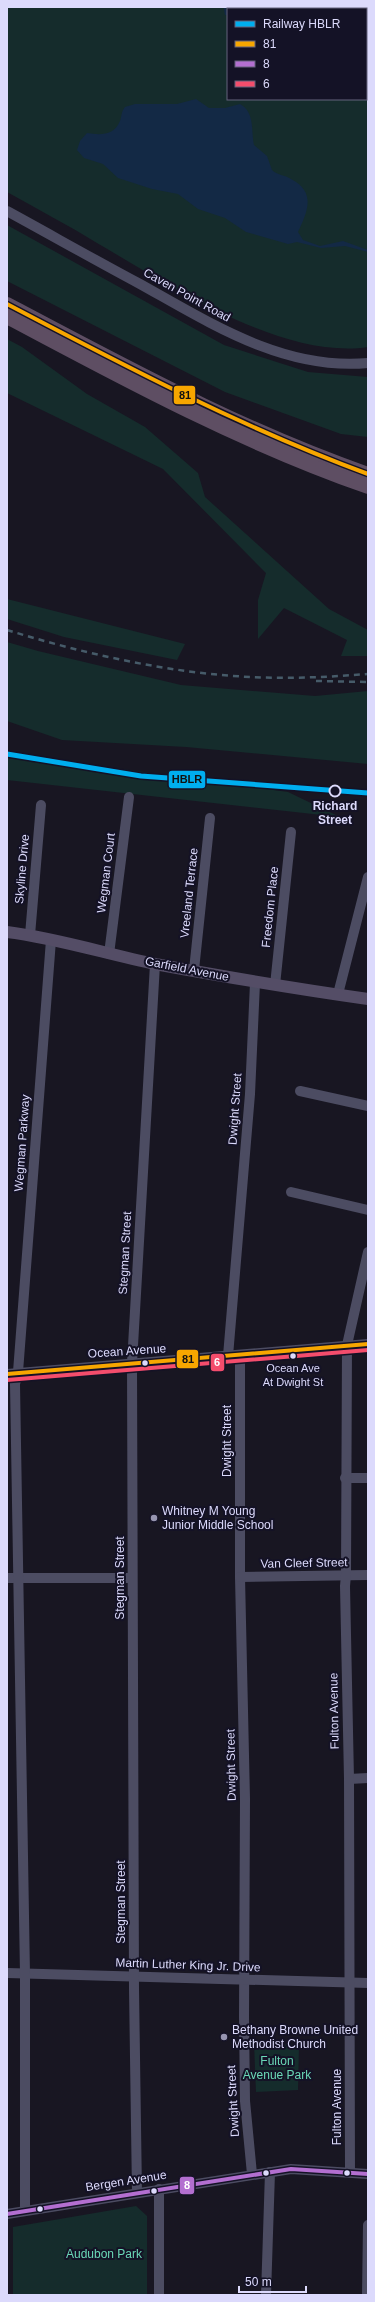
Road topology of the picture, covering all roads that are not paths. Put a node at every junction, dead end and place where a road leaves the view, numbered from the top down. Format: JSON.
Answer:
{"nodes":[{"id":1,"x":7,"y":211,"type":"edge"},
{"id":2,"x":7,"y":304,"type":"edge"},
{"id":3,"x":7,"y":317,"type":"edge"},
{"id":4,"x":368,"y":363,"type":"edge"},
{"id":5,"x":368,"y":474,"type":"edge"},
{"id":6,"x":368,"y":487,"type":"edge"},
{"id":7,"x":128,"y":796,"type":"dead end"},
{"id":8,"x":41,"y":805,"type":"dead end"},
{"id":9,"x":210,"y":818,"type":"dead end"},
{"id":10,"x":291,"y":832,"type":"dead end"},
{"id":11,"x":368,"y":877,"type":"edge"},
{"id":12,"x":365,"y":899,"type":"edge"},
{"id":13,"x":7,"y":932,"type":"edge"},
{"id":14,"x":30,"y":935,"type":"junction"},
{"id":15,"x":51,"y":940,"type":"junction"},
{"id":16,"x":109,"y":954,"type":"junction"},
{"id":17,"x":155,"y":964,"type":"junction"},
{"id":18,"x":194,"y":970,"type":"junction"},
{"id":19,"x":255,"y":983,"type":"junction"},
{"id":20,"x":274,"y":985,"type":"junction"},
{"id":21,"x":338,"y":994,"type":"junction"},
{"id":22,"x":368,"y":999,"type":"edge"},
{"id":23,"x":300,"y":1091,"type":"dead end"},
{"id":24,"x":368,"y":1106,"type":"edge"},
{"id":25,"x":291,"y":1192,"type":"dead end"},
{"id":26,"x":368,"y":1210,"type":"edge"},
{"id":27,"x":368,"y":1252,"type":"edge"},
{"id":28,"x":368,"y":1344,"type":"edge"},
{"id":29,"x":347,"y":1345,"type":"junction"},
{"id":30,"x":240,"y":1355,"type":"junction"},
{"id":31,"x":228,"y":1356,"type":"junction"},
{"id":32,"x":132,"y":1363,"type":"junction"},
{"id":33,"x":18,"y":1372,"type":"junction"},
{"id":34,"x":7,"y":1374,"type":"edge"},
{"id":35,"x":345,"y":1478,"type":"junction"},
{"id":36,"x":368,"y":1478,"type":"edge"},
{"id":37,"x":346,"y":1575,"type":"junction"},
{"id":38,"x":368,"y":1575,"type":"edge"},
{"id":39,"x":240,"y":1577,"type":"junction"},
{"id":40,"x":7,"y":1578,"type":"edge"},
{"id":41,"x":132,"y":1578,"type":"junction"},
{"id":42,"x":19,"y":1579,"type":"junction"},
{"id":43,"x":368,"y":1778,"type":"edge"},
{"id":44,"x":349,"y":1779,"type":"junction"},
{"id":45,"x":7,"y":1973,"type":"edge"},
{"id":46,"x":25,"y":1974,"type":"junction"},
{"id":47,"x":134,"y":1976,"type":"junction"},
{"id":48,"x":244,"y":1980,"type":"junction"},
{"id":49,"x":350,"y":1983,"type":"junction"},
{"id":50,"x":368,"y":1983,"type":"edge"},
{"id":51,"x":270,"y":2172,"type":"junction"},
{"id":52,"x":350,"y":2172,"type":"junction"},
{"id":53,"x":252,"y":2174,"type":"junction"},
{"id":54,"x":368,"y":2174,"type":"edge"},
{"id":55,"x":159,"y":2189,"type":"junction"},
{"id":56,"x":137,"y":2193,"type":"junction"},
{"id":57,"x":25,"y":2211,"type":"junction"},
{"id":58,"x":7,"y":2214,"type":"edge"},
{"id":59,"x":368,"y":2224,"type":"edge"},
{"id":60,"x":159,"y":2295,"type":"edge"},
{"id":61,"x":266,"y":2295,"type":"edge"},
{"id":62,"x":367,"y":2295,"type":"edge"}],
"edges":[{"from":1,"to":4,"type":"street","name":"Caven Point Road"},
{"from":2,"to":5,"type":"highway"},
{"from":3,"to":6,"type":"highway"},
{"from":7,"to":16,"type":"street","name":"Wegman Court"},
{"from":8,"to":14,"type":"street","name":"Skyline Drive"},
{"from":9,"to":18,"type":"street","name":"Vreeland Terrace"},
{"from":10,"to":20,"type":"street","name":"Freedom Place"},
{"from":11,"to":12,"type":"street"},
{"from":12,"to":21,"type":"street"},
{"from":13,"to":14,"type":"main road","name":"Garfield Avenue"},
{"from":14,"to":15,"type":"main road","name":"Garfield Avenue"},
{"from":15,"to":16,"type":"main road","name":"Garfield Avenue"},
{"from":15,"to":33,"type":"street","name":"Wegman Parkway"},
{"from":16,"to":17,"type":"main road","name":"Garfield Avenue"},
{"from":17,"to":18,"type":"main road","name":"Garfield Avenue"},
{"from":17,"to":32,"type":"street","name":"Stegman Street"},
{"from":18,"to":19,"type":"main road","name":"Garfield Avenue"},
{"from":19,"to":20,"type":"main road","name":"Garfield Avenue"},
{"from":19,"to":31,"type":"street","name":"Dwight Street"},
{"from":20,"to":21,"type":"main road","name":"Garfield Avenue"},
{"from":21,"to":22,"type":"main road","name":"Garfield Avenue"},
{"from":23,"to":24,"type":"street"},
{"from":25,"to":26,"type":"street"},
{"from":27,"to":29,"type":"street","name":"Fulton Avenue"},
{"from":28,"to":29,"type":"street","name":"Ocean Avenue"},
{"from":29,"to":30,"type":"street","name":"Ocean Avenue"},
{"from":29,"to":35,"type":"street","name":"Fulton Avenue"},
{"from":30,"to":31,"type":"street","name":"Ocean Avenue"},
{"from":30,"to":39,"type":"street","name":"Dwight Street"},
{"from":31,"to":32,"type":"street","name":"Ocean Avenue"},
{"from":32,"to":33,"type":"street","name":"Ocean Avenue"},
{"from":32,"to":41,"type":"street","name":"Stegman Street"},
{"from":33,"to":34,"type":"street","name":"Ocean Avenue"},
{"from":33,"to":42,"type":"street","name":"Wegman Parkway"},
{"from":35,"to":36,"type":"street"},
{"from":35,"to":37,"type":"street","name":"Fulton Avenue"},
{"from":37,"to":38,"type":"street","name":"Van Cleef Street"},
{"from":37,"to":39,"type":"street","name":"Van Cleef Street"},
{"from":37,"to":44,"type":"street","name":"Fulton Avenue"},
{"from":39,"to":48,"type":"street","name":"Dwight Street"},
{"from":40,"to":42,"type":"street"},
{"from":41,"to":42,"type":"street"},
{"from":41,"to":47,"type":"street","name":"Stegman Street"},
{"from":42,"to":46,"type":"street","name":"Wegman Parkway"},
{"from":43,"to":44,"type":"street"},
{"from":44,"to":49,"type":"street","name":"Fulton Avenue"},
{"from":45,"to":46,"type":"street","name":"Martin Luther King Jr. Drive"},
{"from":46,"to":47,"type":"street","name":"Martin Luther King Jr. Drive"},
{"from":46,"to":57,"type":"street","name":"Wegman Parkway"},
{"from":47,"to":48,"type":"street","name":"Martin Luther King Jr. Drive"},
{"from":47,"to":56,"type":"street","name":"Stegman Street"},
{"from":48,"to":49,"type":"street","name":"Martin Luther King Jr. Drive"},
{"from":48,"to":53,"type":"street","name":"Dwight Street"},
{"from":49,"to":50,"type":"street","name":"Martin Luther King Jr. Drive"},
{"from":49,"to":52,"type":"street","name":"Fulton Avenue"},
{"from":51,"to":52,"type":"street","name":"Bergen Avenue"},
{"from":51,"to":53,"type":"street","name":"Bergen Avenue"},
{"from":51,"to":61,"type":"street"},
{"from":52,"to":54,"type":"street","name":"Bergen Avenue"},
{"from":53,"to":55,"type":"street","name":"Bergen Avenue"},
{"from":55,"to":56,"type":"street","name":"Bergen Avenue"},
{"from":55,"to":60,"type":"street"},
{"from":56,"to":57,"type":"street","name":"Bergen Avenue"},
{"from":57,"to":58,"type":"street","name":"Bergen Avenue"},
{"from":59,"to":62,"type":"street"}]}
